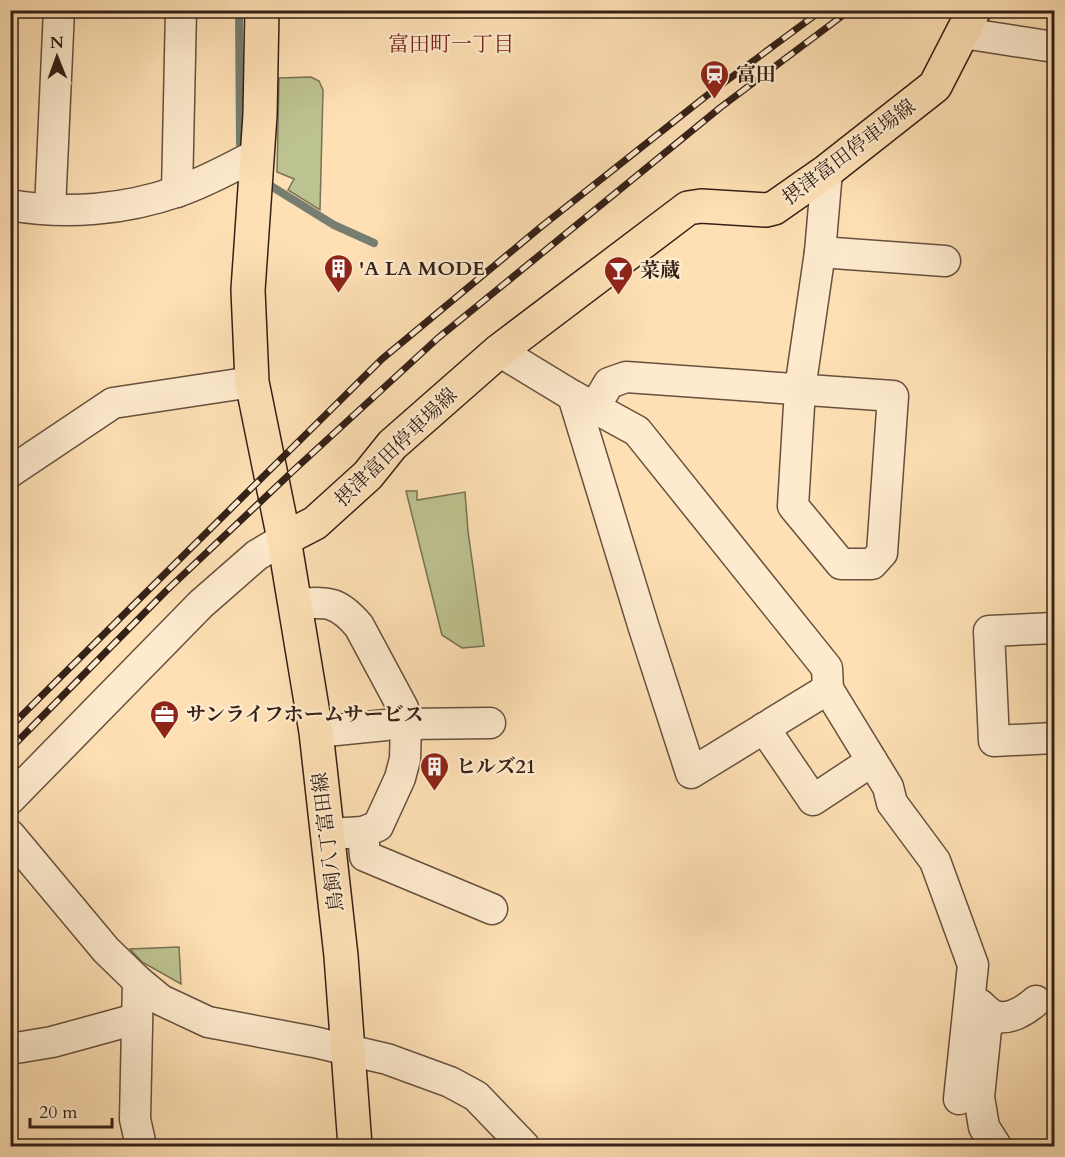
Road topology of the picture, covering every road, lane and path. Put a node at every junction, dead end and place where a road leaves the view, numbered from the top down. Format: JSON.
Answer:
{"nodes":[{"id":1,"x":59,"y":10,"type":"edge"},
{"id":2,"x":182,"y":10,"type":"edge"},
{"id":3,"x":262,"y":10,"type":"edge"},
{"id":4,"x":969,"y":22,"type":"edge"},
{"id":5,"x":1054,"y":46,"type":"edge"},
{"id":6,"x":258,"y":154,"type":"junction"},
{"id":7,"x":827,"y":171,"type":"junction"},
{"id":8,"x":177,"y":192,"type":"junction"},
{"id":9,"x":10,"y":205,"type":"edge"},
{"id":10,"x":50,"y":210,"type":"junction"},
{"id":11,"x":820,"y":252,"type":"junction"},
{"id":12,"x":945,"y":261,"type":"dead end"},
{"id":13,"x":499,"y":351,"type":"junction"},
{"id":14,"x":252,"y":382,"type":"junction"},
{"id":15,"x":800,"y":389,"type":"junction"},
{"id":16,"x":584,"y":402,"type":"junction"},
{"id":17,"x":10,"y":472,"type":"edge"},
{"id":18,"x":284,"y":539,"type":"junction"},
{"id":19,"x":295,"y":604,"type":"junction"},
{"id":20,"x":1054,"y":628,"type":"edge"},
{"id":21,"x":828,"y":689,"type":"junction"},
{"id":22,"x":490,"y":723,"type":"dead end"},
{"id":23,"x":396,"y":725,"type":"junction"},
{"id":24,"x":764,"y":728,"type":"junction"},
{"id":25,"x":316,"y":732,"type":"junction"},
{"id":26,"x":1054,"y":738,"type":"edge"},
{"id":27,"x":872,"y":761,"type":"junction"},
{"id":28,"x":10,"y":799,"type":"edge"},
{"id":29,"x":363,"y":831,"type":"junction"},
{"id":30,"x":328,"y":834,"type":"junction"},
{"id":31,"x":10,"y":835,"type":"edge"},
{"id":32,"x":492,"y":909,"type":"dead end"},
{"id":33,"x":138,"y":981,"type":"junction"},
{"id":34,"x":971,"y":997,"type":"junction"},
{"id":35,"x":1036,"y":1001,"type":"dead end"},
{"id":36,"x":994,"y":1016,"type":"junction"},
{"id":37,"x":136,"y":1019,"type":"junction"},
{"id":38,"x":10,"y":1049,"type":"edge"},
{"id":39,"x":350,"y":1051,"type":"junction"},
{"id":40,"x":959,"y":1099,"type":"dead end"},
{"id":41,"x":141,"y":1146,"type":"edge"},
{"id":42,"x":356,"y":1146,"type":"edge"},
{"id":43,"x":524,"y":1146,"type":"edge"},
{"id":44,"x":996,"y":1146,"type":"edge"}],
"edges":[{"from":1,"to":10,"type":"street"},
{"from":2,"to":8,"type":"street"},
{"from":3,"to":6,"type":"main road"},
{"from":4,"to":5,"type":"street"},
{"from":4,"to":7,"type":"main road","name":"摂津富田停車場線"},
{"from":6,"to":8,"type":"street"},
{"from":6,"to":14,"type":"main road"},
{"from":7,"to":11,"type":"street"},
{"from":7,"to":13,"type":"main road","name":"摂津富田停車場線"},
{"from":8,"to":10,"type":"street"},
{"from":9,"to":10,"type":"street"},
{"from":11,"to":12,"type":"street"},
{"from":11,"to":15,"type":"street"},
{"from":13,"to":16,"type":"street"},
{"from":13,"to":18,"type":"main road","name":"摂津富田停車場線"},
{"from":14,"to":17,"type":"street"},
{"from":14,"to":18,"type":"main road"},
{"from":15,"to":15,"type":"street"},
{"from":15,"to":16,"type":"street"},
{"from":16,"to":21,"type":"street"},
{"from":16,"to":24,"type":"street"},
{"from":18,"to":19,"type":"main road","name":"鳥飼八丁富田線"},
{"from":18,"to":28,"type":"street"},
{"from":19,"to":23,"type":"street"},
{"from":19,"to":25,"type":"main road","name":"鳥飼八丁富田線"},
{"from":20,"to":26,"type":"street"},
{"from":21,"to":24,"type":"street"},
{"from":21,"to":27,"type":"street"},
{"from":22,"to":23,"type":"street"},
{"from":23,"to":25,"type":"street"},
{"from":23,"to":29,"type":"street"},
{"from":24,"to":27,"type":"street"},
{"from":25,"to":30,"type":"main road","name":"鳥飼八丁富田線"},
{"from":27,"to":34,"type":"street"},
{"from":29,"to":30,"type":"street"},
{"from":29,"to":32,"type":"street"},
{"from":30,"to":39,"type":"main road","name":"鳥飼八丁富田線"},
{"from":31,"to":33,"type":"street"},
{"from":33,"to":37,"type":"street"},
{"from":33,"to":39,"type":"street"},
{"from":34,"to":36,"type":"street"},
{"from":34,"to":40,"type":"street"},
{"from":35,"to":36,"type":"street"},
{"from":36,"to":44,"type":"street"},
{"from":37,"to":38,"type":"street"},
{"from":37,"to":41,"type":"street"},
{"from":39,"to":42,"type":"main road","name":"鳥飼八丁富田線"},
{"from":39,"to":43,"type":"street"}]}
